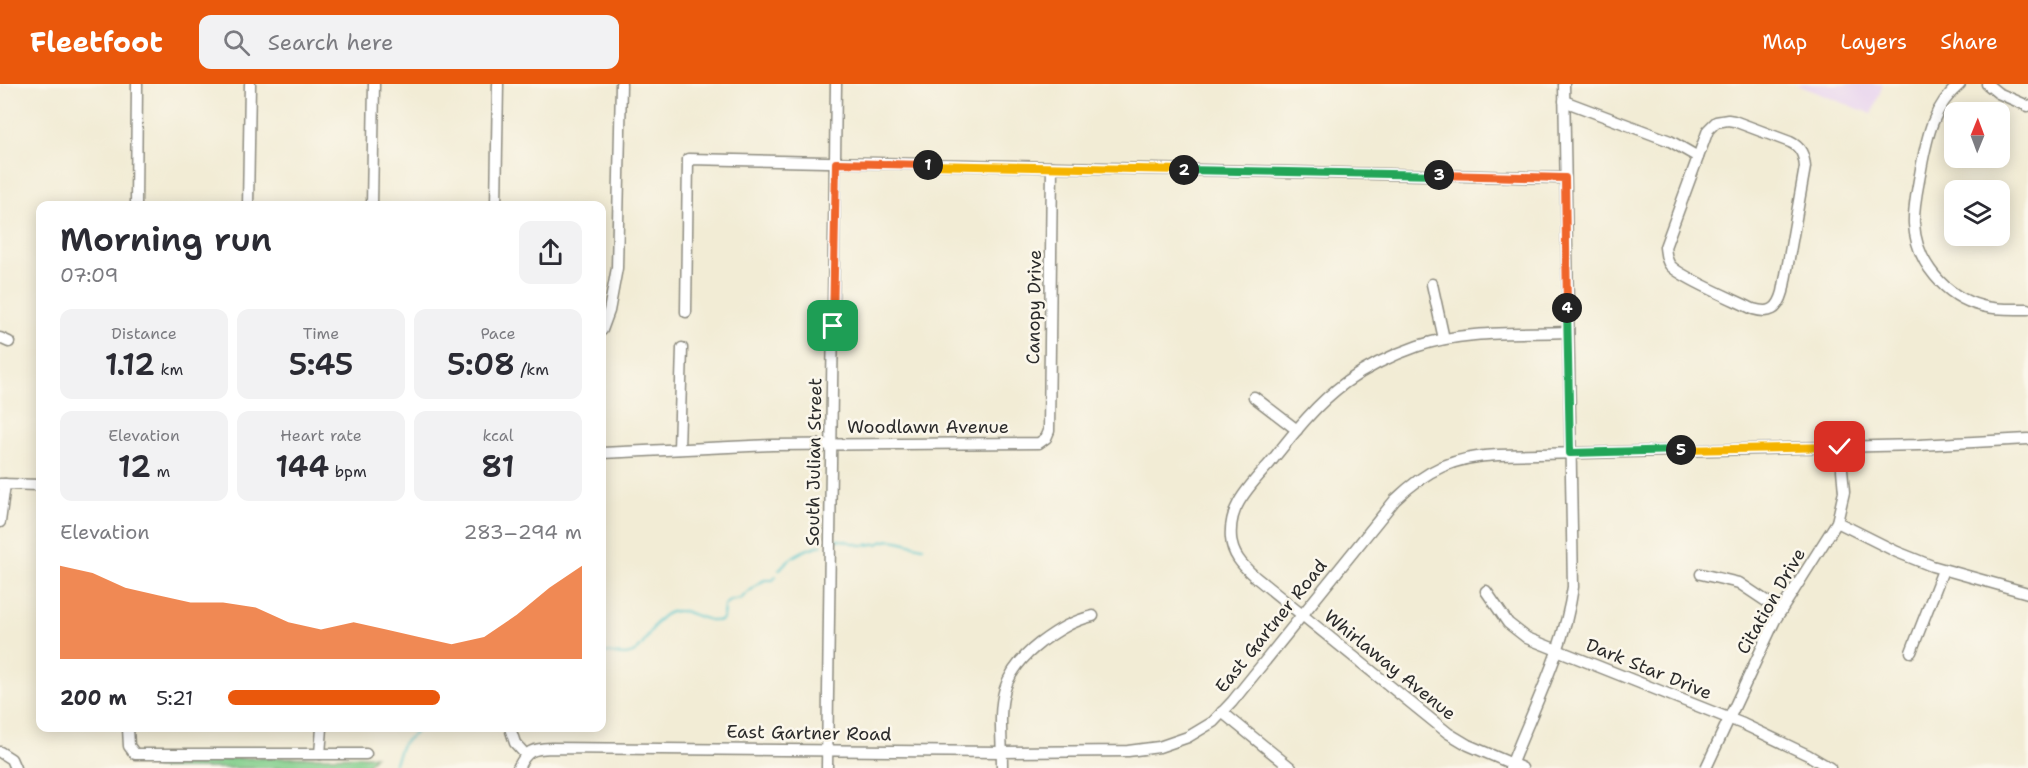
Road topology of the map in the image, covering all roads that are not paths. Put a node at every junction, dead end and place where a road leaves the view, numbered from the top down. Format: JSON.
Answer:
{"nodes":[{"id":1,"x":137,"y":84,"type":"edge"},
{"id":2,"x":250,"y":84,"type":"edge"},
{"id":3,"x":374,"y":84,"type":"edge"},
{"id":4,"x":498,"y":84,"type":"edge"},
{"id":5,"x":621,"y":84,"type":"edge"},
{"id":6,"x":836,"y":84,"type":"edge"},
{"id":7,"x":1564,"y":84,"type":"edge"},
{"id":8,"x":1960,"y":84,"type":"edge"},
{"id":9,"x":1987,"y":84,"type":"edge"},
{"id":10,"x":1564,"y":100,"type":"junction"},
{"id":11,"x":2028,"y":106,"type":"edge"},
{"id":12,"x":1698,"y":157,"type":"junction"},
{"id":13,"x":836,"y":163,"type":"junction"},
{"id":14,"x":1052,"y":167,"type":"junction"},
{"id":15,"x":1565,"y":178,"type":"junction"},
{"id":16,"x":136,"y":201,"type":"edge"},
{"id":17,"x":248,"y":201,"type":"edge"},
{"id":18,"x":372,"y":201,"type":"edge"},
{"id":19,"x":496,"y":201,"type":"edge"},
{"id":20,"x":1432,"y":284,"type":"dead end"},
{"id":21,"x":2028,"y":309,"type":"edge"},
{"id":22,"x":686,"y":312,"type":"dead end"},
{"id":23,"x":606,"y":319,"type":"edge"},
{"id":24,"x":1567,"y":332,"type":"junction"},
{"id":25,"x":1444,"y":339,"type":"junction"},
{"id":26,"x":682,"y":348,"type":"dead end"},
{"id":27,"x":1254,"y":397,"type":"dead end"},
{"id":28,"x":1297,"y":430,"type":"junction"},
{"id":29,"x":2028,"y":439,"type":"edge"},
{"id":30,"x":1039,"y":443,"type":"joint"},
{"id":31,"x":830,"y":445,"type":"junction"},
{"id":32,"x":1840,"y":447,"type":"junction"},
{"id":33,"x":680,"y":449,"type":"junction"},
{"id":34,"x":606,"y":453,"type":"edge"},
{"id":35,"x":1570,"y":453,"type":"junction"},
{"id":36,"x":3,"y":484,"type":"edge"},
{"id":37,"x":36,"y":485,"type":"edge"},
{"id":38,"x":0,"y":522,"type":"edge"},
{"id":39,"x":1837,"y":522,"type":"junction"},
{"id":40,"x":1942,"y":570,"type":"junction"},
{"id":41,"x":1701,"y":574,"type":"dead end"},
{"id":42,"x":1486,"y":591,"type":"dead end"},
{"id":43,"x":2028,"y":593,"type":"edge"},
{"id":44,"x":1782,"y":610,"type":"junction"},
{"id":45,"x":1302,"y":615,"type":"junction"},
{"id":46,"x":1093,"y":616,"type":"dead end"},
{"id":47,"x":1557,"y":650,"type":"junction"},
{"id":48,"x":1911,"y":652,"type":"dead end"},
{"id":49,"x":1222,"y":712,"type":"junction"},
{"id":50,"x":1729,"y":718,"type":"junction"},
{"id":51,"x":128,"y":732,"type":"edge"},
{"id":52,"x":322,"y":732,"type":"edge"},
{"id":53,"x":511,"y":732,"type":"edge"},
{"id":54,"x":827,"y":750,"type":"junction"},
{"id":55,"x":0,"y":752,"type":"edge"},
{"id":56,"x":1002,"y":752,"type":"junction"},
{"id":57,"x":320,"y":754,"type":"junction"},
{"id":58,"x":366,"y":754,"type":"dead end"},
{"id":59,"x":525,"y":754,"type":"junction"},
{"id":60,"x":1515,"y":767,"type":"edge"},
{"id":61,"x":15,"y":768,"type":"edge"},
{"id":62,"x":518,"y":768,"type":"edge"},
{"id":63,"x":827,"y":768,"type":"edge"},
{"id":64,"x":1002,"y":768,"type":"edge"},
{"id":65,"x":1291,"y":768,"type":"edge"},
{"id":66,"x":1706,"y":768,"type":"edge"},
{"id":67,"x":1830,"y":768,"type":"edge"}],
"edges":[{"from":1,"to":16,"type":"street"},
{"from":2,"to":17,"type":"street"},
{"from":3,"to":18,"type":"street"},
{"from":4,"to":19,"type":"street"},
{"from":5,"to":23,"type":"street"},
{"from":6,"to":13,"type":"street","name":"South Julian Street"},
{"from":7,"to":10,"type":"street"},
{"from":8,"to":21,"type":"street"},
{"from":9,"to":11,"type":"street"},
{"from":10,"to":12,"type":"street"},
{"from":10,"to":15,"type":"street"},
{"from":12,"to":12,"type":"street"},
{"from":13,"to":14,"type":"street"},
{"from":13,"to":22,"type":"street"},
{"from":13,"to":31,"type":"street","name":"South Julian Street"},
{"from":14,"to":15,"type":"street"},
{"from":14,"to":30,"type":"street","name":"Canopy Drive"},
{"from":15,"to":24,"type":"street"},
{"from":20,"to":25,"type":"street"},
{"from":24,"to":25,"type":"street","name":"Whirlaway Avenue"},
{"from":24,"to":35,"type":"street"},
{"from":25,"to":28,"type":"street","name":"Whirlaway Avenue"},
{"from":26,"to":33,"type":"street"},
{"from":27,"to":28,"type":"street"},
{"from":28,"to":45,"type":"street","name":"Whirlaway Avenue"},
{"from":29,"to":32,"type":"street","name":"East Gartner Road"},
{"from":30,"to":31,"type":"street","name":"Woodlawn Avenue"},
{"from":31,"to":33,"type":"street","name":"Woodlawn Avenue"},
{"from":31,"to":54,"type":"street","name":"South Julian Street"},
{"from":32,"to":35,"type":"street","name":"East Gartner Road"},
{"from":32,"to":39,"type":"street","name":"Citation Drive"},
{"from":33,"to":34,"type":"street","name":"Woodlawn Avenue"},
{"from":35,"to":45,"type":"street","name":"East Gartner Road"},
{"from":35,"to":47,"type":"street"},
{"from":36,"to":37,"type":"street"},
{"from":36,"to":38,"type":"street"},
{"from":39,"to":40,"type":"street"},
{"from":39,"to":44,"type":"street","name":"Citation Drive"},
{"from":40,"to":43,"type":"street"},
{"from":40,"to":48,"type":"street"},
{"from":41,"to":44,"type":"street"},
{"from":42,"to":47,"type":"street","name":"Dark Star Drive"},
{"from":44,"to":50,"type":"street","name":"Citation Drive"},
{"from":45,"to":49,"type":"street","name":"East Gartner Road"},
{"from":45,"to":60,"type":"street","name":"Whirlaway Avenue"},
{"from":46,"to":56,"type":"street"},
{"from":47,"to":50,"type":"street","name":"Dark Star Drive"},
{"from":47,"to":60,"type":"street"},
{"from":49,"to":56,"type":"street","name":"East Gartner Road"},
{"from":49,"to":65,"type":"street"},
{"from":50,"to":66,"type":"street","name":"Citation Drive"},
{"from":50,"to":67,"type":"street","name":"Dark Star Drive"},
{"from":51,"to":57,"type":"street"},
{"from":52,"to":57,"type":"street"},
{"from":53,"to":59,"type":"street"},
{"from":54,"to":56,"type":"street","name":"East Gartner Road"},
{"from":54,"to":59,"type":"street","name":"East Gartner Road"},
{"from":54,"to":63,"type":"street","name":"South Julian Street"},
{"from":55,"to":61,"type":"street"},
{"from":56,"to":64,"type":"street"},
{"from":57,"to":58,"type":"street"},
{"from":59,"to":62,"type":"street"}]}
